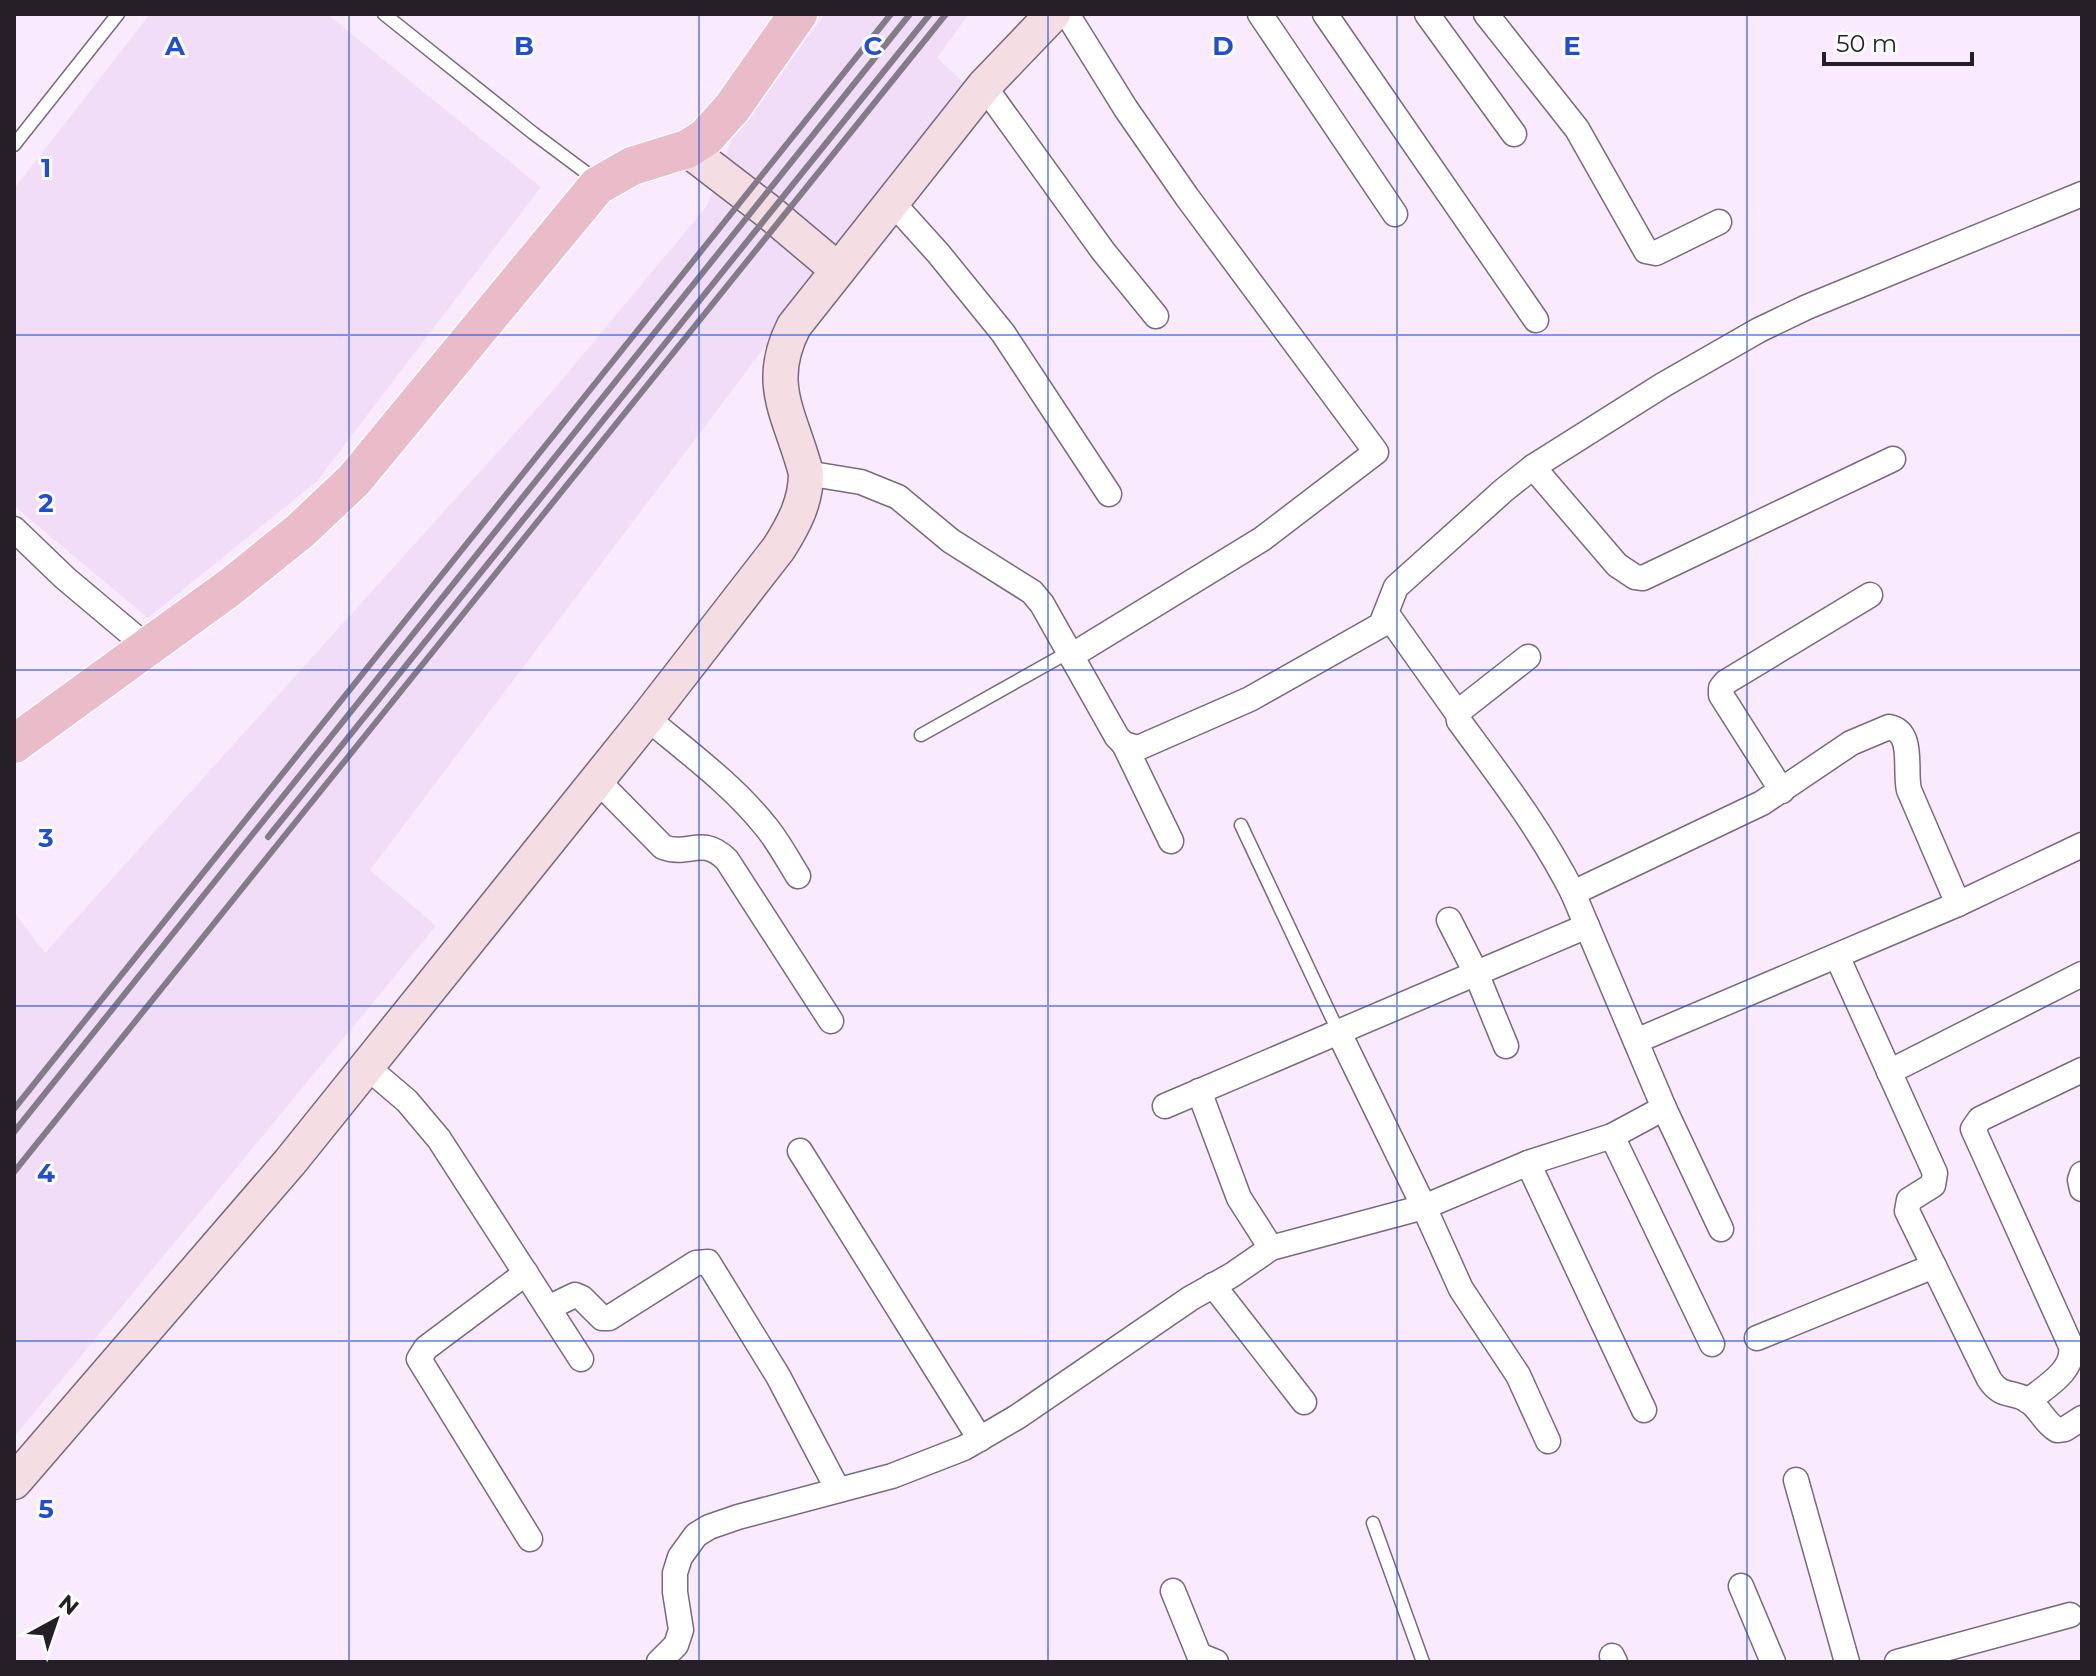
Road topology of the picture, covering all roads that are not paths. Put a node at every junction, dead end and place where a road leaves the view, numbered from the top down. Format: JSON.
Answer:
{"nodes":[{"id":1,"x":118,"y":14,"type":"edge"},
{"id":2,"x":384,"y":14,"type":"edge"},
{"id":3,"x":798,"y":14,"type":"edge"},
{"id":4,"x":1053,"y":14,"type":"edge"},
{"id":5,"x":1067,"y":14,"type":"edge"},
{"id":6,"x":1260,"y":14,"type":"edge"},
{"id":7,"x":1325,"y":14,"type":"edge"},
{"id":8,"x":1427,"y":14,"type":"edge"},
{"id":9,"x":1486,"y":14,"type":"edge"},
{"id":10,"x":984,"y":86,"type":"junction"},
{"id":11,"x":1514,"y":134,"type":"dead end"},
{"id":12,"x":14,"y":145,"type":"edge"},
{"id":13,"x":687,"y":149,"type":"junction"},
{"id":14,"x":601,"y":184,"type":"junction"},
{"id":15,"x":2082,"y":194,"type":"edge"},
{"id":16,"x":892,"y":202,"type":"junction"},
{"id":17,"x":1395,"y":214,"type":"dead end"},
{"id":18,"x":1719,"y":222,"type":"dead end"},
{"id":19,"x":838,"y":270,"type":"junction"},
{"id":20,"x":1156,"y":316,"type":"dead end"},
{"id":21,"x":1536,"y":320,"type":"dead end"},
{"id":22,"x":1893,"y":459,"type":"dead end"},
{"id":23,"x":1533,"y":467,"type":"junction"},
{"id":24,"x":806,"y":473,"type":"junction"},
{"id":25,"x":1109,"y":494,"type":"dead end"},
{"id":26,"x":14,"y":529,"type":"edge"},
{"id":27,"x":1870,"y":595,"type":"dead end"},
{"id":28,"x":1387,"y":614,"type":"junction"},
{"id":29,"x":147,"y":647,"type":"junction"},
{"id":30,"x":1070,"y":654,"type":"junction"},
{"id":31,"x":1528,"y":657,"type":"dead end"},
{"id":32,"x":1458,"y":714,"type":"junction"},
{"id":33,"x":647,"y":718,"type":"junction"},
{"id":34,"x":921,"y":735,"type":"dead end"},
{"id":35,"x":14,"y":744,"type":"edge"},
{"id":36,"x":1124,"y":744,"type":"junction"},
{"id":37,"x":597,"y":780,"type":"junction"},
{"id":38,"x":1782,"y":791,"type":"junction"},
{"id":39,"x":1241,"y":825,"type":"dead end"},
{"id":40,"x":1171,"y":841,"type":"dead end"},
{"id":41,"x":2082,"y":845,"type":"edge"},
{"id":42,"x":798,"y":876,"type":"dead end"},
{"id":43,"x":1573,"y":893,"type":"junction"},
{"id":44,"x":1958,"y":904,"type":"junction"},
{"id":45,"x":1449,"y":920,"type":"dead end"},
{"id":46,"x":1587,"y":926,"type":"junction"},
{"id":47,"x":1837,"y":956,"type":"junction"},
{"id":48,"x":1476,"y":973,"type":"junction"},
{"id":49,"x":2082,"y":974,"type":"edge"},
{"id":50,"x":831,"y":1021,"type":"dead end"},
{"id":51,"x":1339,"y":1033,"type":"junction"},
{"id":52,"x":1636,"y":1041,"type":"junction"},
{"id":53,"x":1506,"y":1046,"type":"dead end"},
{"id":54,"x":367,"y":1067,"type":"junction"},
{"id":55,"x":2082,"y":1070,"type":"edge"},
{"id":56,"x":1889,"y":1072,"type":"junction"},
{"id":57,"x":1199,"y":1091,"type":"junction"},
{"id":58,"x":1165,"y":1106,"type":"dead end"},
{"id":59,"x":1664,"y":1108,"type":"junction"},
{"id":60,"x":1612,"y":1136,"type":"junction"},
{"id":61,"x":800,"y":1151,"type":"dead end"},
{"id":62,"x":1528,"y":1163,"type":"junction"},
{"id":63,"x":2082,"y":1174,"type":"edge"},
{"id":64,"x":2082,"y":1189,"type":"edge"},
{"id":65,"x":1424,"y":1207,"type":"junction"},
{"id":66,"x":1721,"y":1229,"type":"dead end"},
{"id":67,"x":1271,"y":1248,"type":"junction"},
{"id":68,"x":1934,"y":1266,"type":"junction"},
{"id":69,"x":526,"y":1273,"type":"junction"},
{"id":70,"x":1213,"y":1285,"type":"junction"},
{"id":71,"x":548,"y":1308,"type":"junction"},
{"id":72,"x":1757,"y":1338,"type":"dead end"},
{"id":73,"x":1712,"y":1344,"type":"dead end"},
{"id":74,"x":581,"y":1359,"type":"dead end"},
{"id":75,"x":2028,"y":1401,"type":"junction"},
{"id":76,"x":1304,"y":1402,"type":"dead end"},
{"id":77,"x":1644,"y":1410,"type":"dead end"},
{"id":78,"x":2082,"y":1418,"type":"edge"},
{"id":79,"x":980,"y":1439,"type":"junction"},
{"id":80,"x":1548,"y":1441,"type":"dead end"},
{"id":81,"x":1796,"y":1480,"type":"dead end"},
{"id":82,"x":14,"y":1482,"type":"edge"},
{"id":83,"x":838,"y":1490,"type":"junction"},
{"id":84,"x":1373,"y":1523,"type":"dead end"},
{"id":85,"x":530,"y":1539,"type":"dead end"},
{"id":86,"x":1741,"y":1586,"type":"dead end"},
{"id":87,"x":1173,"y":1591,"type":"dead end"},
{"id":88,"x":2070,"y":1615,"type":"dead end"},
{"id":89,"x":675,"y":1656,"type":"edge"},
{"id":90,"x":1216,"y":1662,"type":"edge"},
{"id":91,"x":1423,"y":1662,"type":"edge"},
{"id":92,"x":1773,"y":1662,"type":"edge"},
{"id":93,"x":1847,"y":1662,"type":"edge"},
{"id":94,"x":1897,"y":1662,"type":"edge"}],
"edges":[{"from":1,"to":12,"type":"lane"},
{"from":2,"to":14,"type":"lane"},
{"from":3,"to":13,"type":"main road"},
{"from":4,"to":10,"type":"street"},
{"from":5,"to":30,"type":"street"},
{"from":6,"to":17,"type":"street"},
{"from":7,"to":21,"type":"street"},
{"from":8,"to":11,"type":"street"},
{"from":9,"to":18,"type":"street"},
{"from":10,"to":16,"type":"street"},
{"from":10,"to":20,"type":"street"},
{"from":13,"to":14,"type":"main road"},
{"from":13,"to":19,"type":"street"},
{"from":14,"to":29,"type":"main road"},
{"from":15,"to":23,"type":"street"},
{"from":16,"to":19,"type":"street"},
{"from":16,"to":25,"type":"street"},
{"from":19,"to":24,"type":"street"},
{"from":22,"to":23,"type":"street"},
{"from":23,"to":28,"type":"street"},
{"from":24,"to":30,"type":"street"},
{"from":24,"to":33,"type":"street"},
{"from":26,"to":29,"type":"street"},
{"from":27,"to":38,"type":"street"},
{"from":28,"to":32,"type":"street"},
{"from":28,"to":36,"type":"street"},
{"from":29,"to":35,"type":"main road"},
{"from":30,"to":34,"type":"lane"},
{"from":30,"to":36,"type":"street"},
{"from":31,"to":32,"type":"street"},
{"from":32,"to":43,"type":"street"},
{"from":33,"to":37,"type":"street"},
{"from":33,"to":42,"type":"street"},
{"from":36,"to":40,"type":"street"},
{"from":37,"to":50,"type":"street"},
{"from":37,"to":54,"type":"street"},
{"from":38,"to":43,"type":"street"},
{"from":38,"to":44,"type":"street"},
{"from":39,"to":51,"type":"lane"},
{"from":41,"to":44,"type":"street"},
{"from":43,"to":46,"type":"street"},
{"from":44,"to":47,"type":"street"},
{"from":45,"to":48,"type":"street"},
{"from":46,"to":48,"type":"street"},
{"from":46,"to":52,"type":"street"},
{"from":47,"to":52,"type":"street"},
{"from":47,"to":56,"type":"street"},
{"from":48,"to":51,"type":"street"},
{"from":48,"to":53,"type":"street"},
{"from":49,"to":56,"type":"street"},
{"from":51,"to":57,"type":"street"},
{"from":51,"to":65,"type":"street"},
{"from":52,"to":59,"type":"street"},
{"from":54,"to":69,"type":"street"},
{"from":54,"to":82,"type":"street"},
{"from":55,"to":75,"type":"street"},
{"from":56,"to":68,"type":"street"},
{"from":57,"to":58,"type":"street"},
{"from":57,"to":67,"type":"street"},
{"from":59,"to":60,"type":"street"},
{"from":59,"to":66,"type":"street"},
{"from":60,"to":62,"type":"street"},
{"from":60,"to":73,"type":"street"},
{"from":61,"to":79,"type":"street"},
{"from":62,"to":65,"type":"street"},
{"from":62,"to":77,"type":"street"},
{"from":63,"to":64,"type":"street"},
{"from":65,"to":67,"type":"street"},
{"from":65,"to":80,"type":"street"},
{"from":67,"to":70,"type":"street"},
{"from":68,"to":72,"type":"street"},
{"from":68,"to":75,"type":"street"},
{"from":69,"to":71,"type":"street"},
{"from":69,"to":85,"type":"street"},
{"from":70,"to":76,"type":"street"},
{"from":70,"to":79,"type":"street"},
{"from":71,"to":74,"type":"street"},
{"from":71,"to":83,"type":"street"},
{"from":75,"to":78,"type":"street"},
{"from":79,"to":83,"type":"street"},
{"from":81,"to":93,"type":"street"},
{"from":83,"to":89,"type":"street"},
{"from":84,"to":91,"type":"lane"},
{"from":86,"to":92,"type":"street"},
{"from":87,"to":90,"type":"street"},
{"from":88,"to":94,"type":"street"}]}
